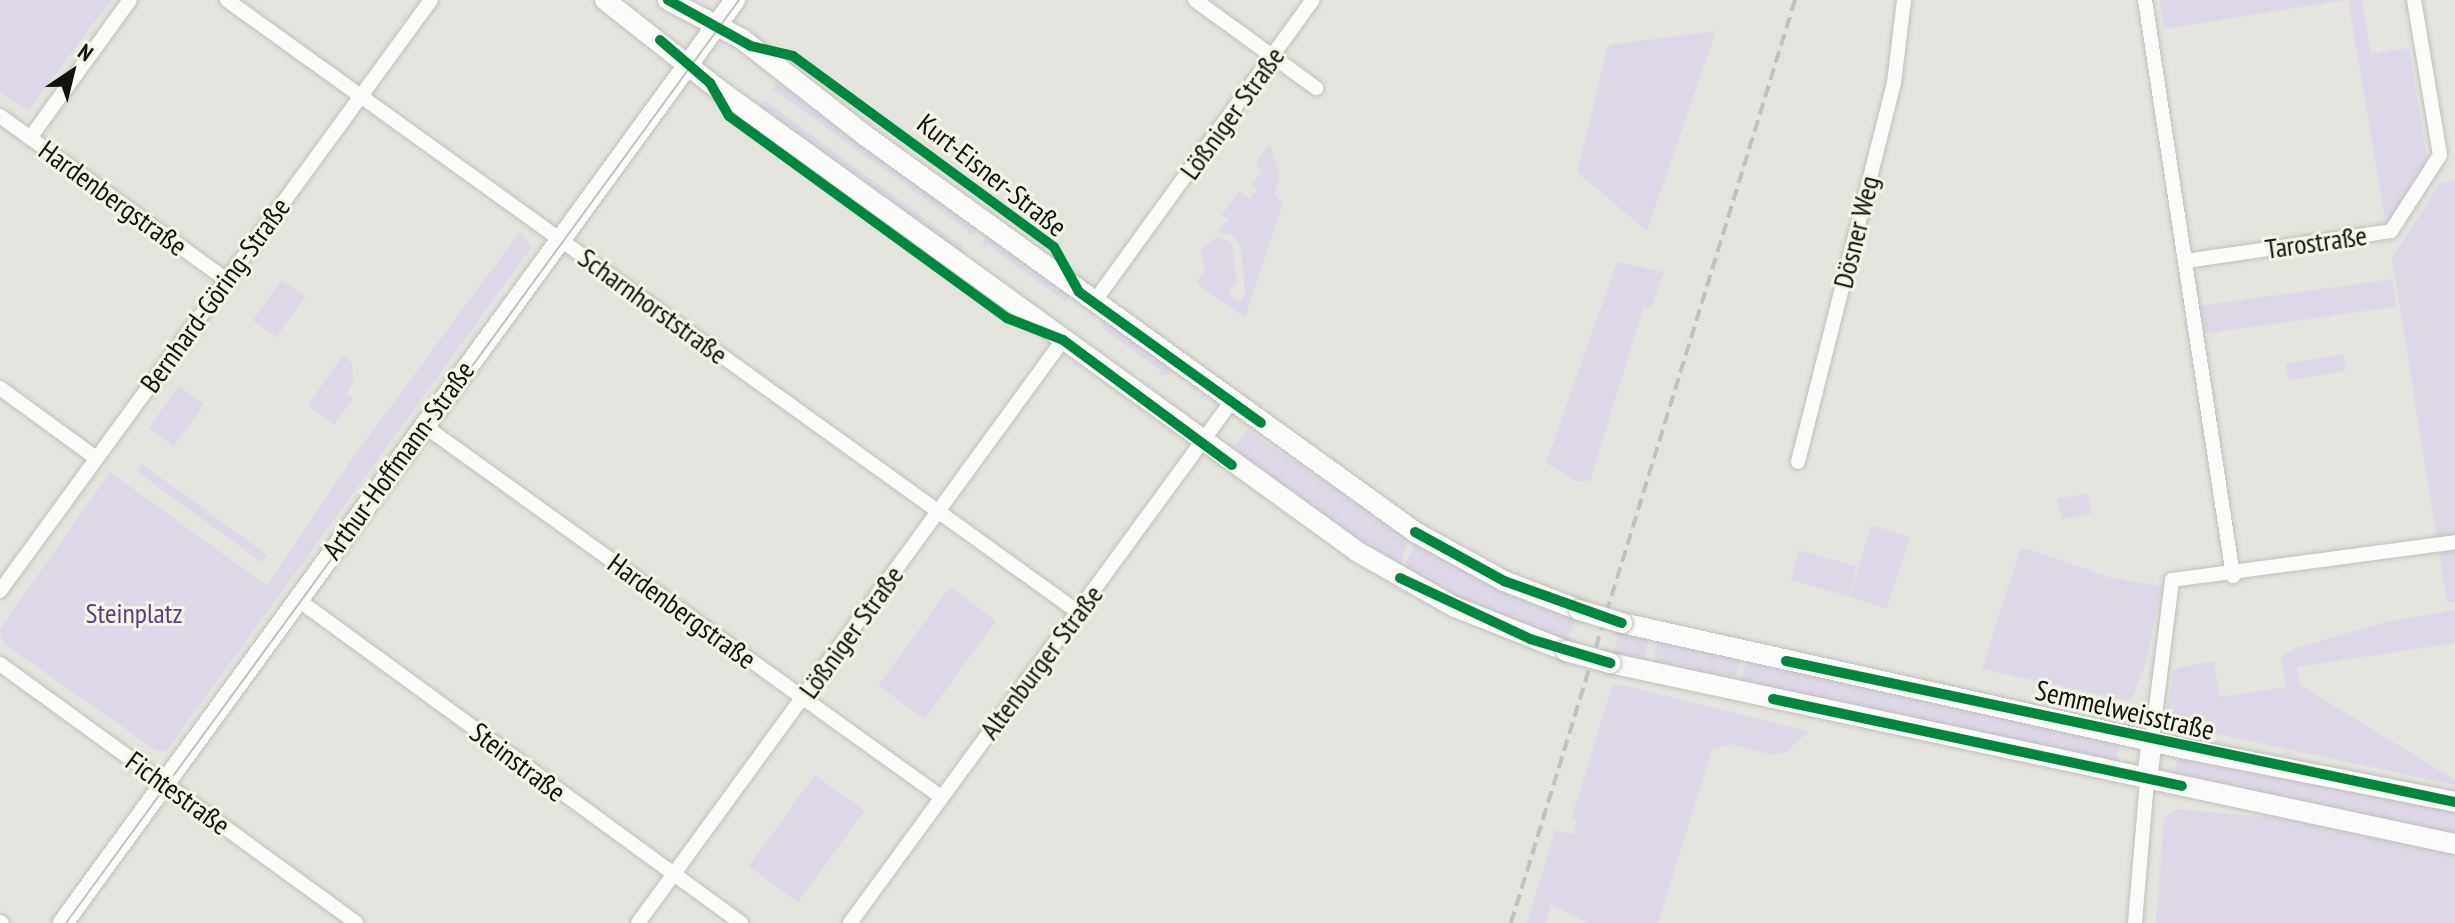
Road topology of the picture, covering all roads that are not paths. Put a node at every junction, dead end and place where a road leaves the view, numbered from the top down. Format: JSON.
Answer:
{"nodes":[{"id":1,"x":130,"y":0,"type":"edge"},
{"id":2,"x":227,"y":0,"type":"edge"},
{"id":3,"x":431,"y":0,"type":"edge"},
{"id":4,"x":605,"y":0,"type":"edge"},
{"id":5,"x":668,"y":0,"type":"edge"},
{"id":6,"x":735,"y":0,"type":"edge"},
{"id":7,"x":1195,"y":0,"type":"edge"},
{"id":8,"x":1313,"y":0,"type":"edge"},
{"id":9,"x":1904,"y":0,"type":"edge"},
{"id":10,"x":2145,"y":0,"type":"edge"},
{"id":11,"x":2414,"y":0,"type":"edge"},
{"id":12,"x":717,"y":26,"type":"junction"},
{"id":13,"x":1273,"y":57,"type":"junction"},
{"id":14,"x":689,"y":64,"type":"junction"},
{"id":15,"x":1316,"y":88,"type":"dead end"},
{"id":16,"x":361,"y":97,"type":"junction"},
{"id":17,"x":0,"y":116,"type":"edge"},
{"id":18,"x":30,"y":138,"type":"junction"},
{"id":19,"x":559,"y":238,"type":"junction"},
{"id":20,"x":2186,"y":261,"type":"junction"},
{"id":21,"x":225,"y":279,"type":"junction"},
{"id":22,"x":1094,"y":302,"type":"junction"},
{"id":23,"x":1063,"y":340,"type":"junction"},
{"id":24,"x":0,"y":388,"type":"edge"},
{"id":25,"x":1231,"y":402,"type":"junction"},
{"id":26,"x":423,"y":425,"type":"junction"},
{"id":27,"x":1201,"y":442,"type":"junction"},
{"id":28,"x":96,"y":458,"type":"junction"},
{"id":29,"x":1798,"y":462,"type":"dead end"},
{"id":30,"x":940,"y":511,"type":"junction"},
{"id":31,"x":2455,"y":542,"type":"edge"},
{"id":32,"x":2233,"y":576,"type":"junction"},
{"id":33,"x":0,"y":591,"type":"edge"},
{"id":34,"x":297,"y":599,"type":"junction"},
{"id":35,"x":1579,"y":610,"type":"joint"},
{"id":36,"x":1078,"y":612,"type":"junction"},
{"id":37,"x":0,"y":664,"type":"edge"},
{"id":38,"x":803,"y":698,"type":"junction"},
{"id":39,"x":2152,"y":739,"type":"junction"},
{"id":40,"x":2147,"y":779,"type":"junction"},
{"id":41,"x":165,"y":783,"type":"junction"},
{"id":42,"x":941,"y":797,"type":"junction"},
{"id":43,"x":2455,"y":802,"type":"edge"},
{"id":44,"x":2455,"y":844,"type":"edge"},
{"id":45,"x":673,"y":875,"type":"junction"},
{"id":46,"x":63,"y":923,"type":"edge"},
{"id":47,"x":356,"y":923,"type":"edge"},
{"id":48,"x":638,"y":923,"type":"edge"},
{"id":49,"x":741,"y":923,"type":"edge"},
{"id":50,"x":850,"y":923,"type":"edge"},
{"id":51,"x":2135,"y":923,"type":"edge"}],
"edges":[{"from":1,"to":18,"type":"street"},
{"from":2,"to":16,"type":"street","name":"Scharnhorststraße"},
{"from":3,"to":16,"type":"street","name":"Bernhard-Göring-Straße"},
{"from":4,"to":14,"type":"main road"},
{"from":5,"to":12,"type":"main road","name":"Kurt-Eisner-Straße"},
{"from":6,"to":12,"type":"main road","name":"Arthur-Hoffmann-Straße"},
{"from":7,"to":13,"type":"street"},
{"from":8,"to":13,"type":"street","name":"Lößniger Straße"},
{"from":9,"to":29,"type":"street","name":"Dösner Weg"},
{"from":10,"to":20,"type":"street"},
{"from":11,"to":20,"type":"street","name":"Tarostraße"},
{"from":12,"to":14,"type":"main road","name":"Arthur-Hoffmann-Straße"},
{"from":12,"to":22,"type":"main road","name":"Kurt-Eisner-Straße"},
{"from":13,"to":15,"type":"street"},
{"from":13,"to":22,"type":"street","name":"Lößniger Straße"},
{"from":14,"to":19,"type":"main road","name":"Arthur-Hoffmann-Straße"},
{"from":14,"to":23,"type":"main road"},
{"from":16,"to":19,"type":"street","name":"Scharnhorststraße"},
{"from":16,"to":21,"type":"street","name":"Bernhard-Göring-Straße"},
{"from":17,"to":18,"type":"street","name":"Hardenbergstraße"},
{"from":18,"to":21,"type":"street","name":"Hardenbergstraße"},
{"from":19,"to":26,"type":"main road","name":"Arthur-Hoffmann-Straße"},
{"from":19,"to":30,"type":"street","name":"Scharnhorststraße"},
{"from":20,"to":32,"type":"street"},
{"from":21,"to":28,"type":"street","name":"Bernhard-Göring-Straße"},
{"from":22,"to":25,"type":"main road","name":"Kurt-Eisner-Straße"},
{"from":23,"to":27,"type":"main road"},
{"from":23,"to":30,"type":"street","name":"Lößniger Straße"},
{"from":24,"to":28,"type":"street"},
{"from":25,"to":27,"type":"street","name":"Altenburger Straße"},
{"from":25,"to":35,"type":"main road","name":"Kurt-Eisner-Straße"},
{"from":26,"to":34,"type":"main road","name":"Arthur-Hoffmann-Straße"},
{"from":26,"to":38,"type":"street","name":"Hardenbergstraße"},
{"from":27,"to":36,"type":"street","name":"Altenburger Straße"},
{"from":27,"to":40,"type":"main road","bridge":true},
{"from":28,"to":33,"type":"street","name":"Bernhard-Göring-Straße"},
{"from":30,"to":36,"type":"street","name":"Scharnhorststraße"},
{"from":30,"to":38,"type":"street","name":"Lößniger Straße"},
{"from":31,"to":32,"type":"street","name":"Semmelweisstraße"},
{"from":32,"to":39,"type":"street","name":"Semmelweisstraße"},
{"from":34,"to":41,"type":"main road","name":"Arthur-Hoffmann-Straße"},
{"from":34,"to":45,"type":"street","name":"Steinstraße"},
{"from":35,"to":39,"type":"main road","name":"Semmelweisstraße","bridge":true},
{"from":36,"to":42,"type":"street","name":"Altenburger Straße"},
{"from":37,"to":41,"type":"street","name":"Fichtestraße"},
{"from":38,"to":42,"type":"street","name":"Hardenbergstraße"},
{"from":38,"to":45,"type":"street","name":"Lößniger Straße"},
{"from":39,"to":40,"type":"main road"},
{"from":39,"to":43,"type":"main road","name":"Semmelweisstraße"},
{"from":40,"to":44,"type":"main road"},
{"from":40,"to":51,"type":"street"},
{"from":41,"to":46,"type":"main road","name":"Arthur-Hoffmann-Straße"},
{"from":41,"to":47,"type":"street","name":"Fichtestraße"},
{"from":42,"to":50,"type":"street","name":"Altenburger Straße"},
{"from":45,"to":48,"type":"street","name":"Lößniger Straße"},
{"from":45,"to":49,"type":"street","name":"Steinstraße"}]}
